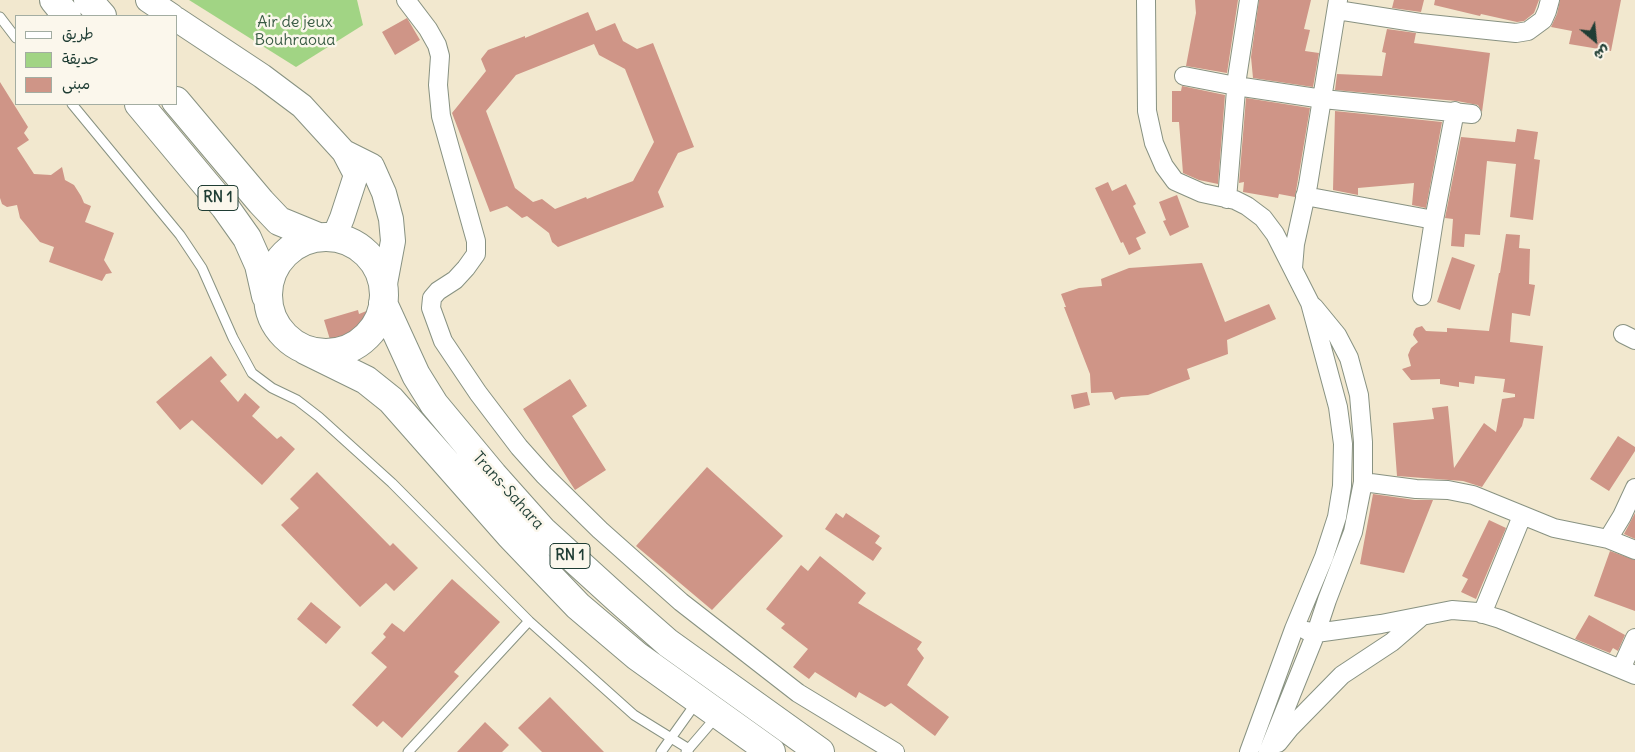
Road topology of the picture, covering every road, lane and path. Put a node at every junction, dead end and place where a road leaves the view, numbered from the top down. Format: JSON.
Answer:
{"nodes":[{"id":1,"x":54,"y":0,"type":"edge"},
{"id":2,"x":88,"y":0,"type":"edge"},
{"id":3,"x":148,"y":0,"type":"edge"},
{"id":4,"x":406,"y":0,"type":"edge"},
{"id":5,"x":1146,"y":0,"type":"edge"},
{"id":6,"x":1249,"y":0,"type":"edge"},
{"id":7,"x":1550,"y":0,"type":"edge"},
{"id":8,"x":1337,"y":5,"type":"edge"},
{"id":9,"x":66,"y":15,"type":"edge"},
{"id":10,"x":101,"y":15,"type":"edge"},
{"id":11,"x":170,"y":15,"type":"edge"},
{"id":12,"x":0,"y":17,"type":"edge"},
{"id":13,"x":178,"y":20,"type":"edge"},
{"id":14,"x":15,"y":37,"type":"edge"},
{"id":15,"x":1184,"y":76,"type":"dead end"},
{"id":16,"x":1236,"y":86,"type":"junction"},
{"id":17,"x":1323,"y":99,"type":"junction"},
{"id":18,"x":178,"y":103,"type":"edge"},
{"id":19,"x":73,"y":105,"type":"edge"},
{"id":20,"x":140,"y":105,"type":"edge"},
{"id":21,"x":1455,"y":111,"type":"junction"},
{"id":22,"x":1472,"y":114,"type":"dead end"},
{"id":23,"x":344,"y":152,"type":"junction"},
{"id":24,"x":1305,"y":196,"type":"junction"},
{"id":25,"x":1227,"y":198,"type":"junction"},
{"id":26,"x":1434,"y":220,"type":"junction"},
{"id":27,"x":326,"y":237,"type":"junction"},
{"id":28,"x":1293,"y":268,"type":"junction"},
{"id":29,"x":383,"y":296,"type":"junction"},
{"id":30,"x":1422,"y":296,"type":"dead end"},
{"id":31,"x":1310,"y":303,"type":"junction"},
{"id":32,"x":268,"y":307,"type":"junction"},
{"id":33,"x":305,"y":350,"type":"junction"},
{"id":34,"x":1363,"y":482,"type":"junction"},
{"id":35,"x":1635,"y":488,"type":"edge"},
{"id":36,"x":1522,"y":516,"type":"junction"},
{"id":37,"x":1608,"y":539,"type":"junction"},
{"id":38,"x":1635,"y":550,"type":"edge"},
{"id":39,"x":1482,"y":614,"type":"junction"},
{"id":40,"x":1422,"y":616,"type":"junction"},
{"id":41,"x":529,"y":620,"type":"junction"},
{"id":42,"x":1294,"y":629,"type":"junction"},
{"id":43,"x":1316,"y":633,"type":"junction"},
{"id":44,"x":1635,"y":638,"type":"edge"},
{"id":45,"x":1628,"y":672,"type":"edge"},
{"id":46,"x":718,"y":696,"type":"junction"},
{"id":47,"x":672,"y":738,"type":"junction"},
{"id":48,"x":688,"y":751,"type":"edge"},
{"id":49,"x":408,"y":752,"type":"edge"},
{"id":50,"x":661,"y":752,"type":"edge"},
{"id":51,"x":771,"y":752,"type":"edge"},
{"id":52,"x":820,"y":752,"type":"edge"},
{"id":53,"x":895,"y":752,"type":"edge"},
{"id":54,"x":1249,"y":752,"type":"edge"},
{"id":55,"x":1268,"y":752,"type":"edge"},
{"id":56,"x":1272,"y":752,"type":"edge"}],
"edges":[{"from":1,"to":9,"type":"highway"},
{"from":2,"to":10,"type":"highway"},
{"from":3,"to":11,"type":"main road"},
{"from":4,"to":53,"type":"street"},
{"from":5,"to":25,"type":"street"},
{"from":6,"to":16,"type":"street"},
{"from":7,"to":8,"type":"street"},
{"from":8,"to":17,"type":"street"},
{"from":12,"to":14,"type":"lane"},
{"from":13,"to":23,"type":"main road"},
{"from":15,"to":16,"type":"street"},
{"from":16,"to":17,"type":"street"},
{"from":16,"to":25,"type":"street"},
{"from":17,"to":21,"type":"street"},
{"from":17,"to":24,"type":"street"},
{"from":18,"to":27,"type":"highway","number":"RN 1"},
{"from":19,"to":41,"type":"lane"},
{"from":20,"to":32,"type":"highway","number":"RN 1"},
{"from":21,"to":22,"type":"street"},
{"from":21,"to":26,"type":"street"},
{"from":23,"to":27,"type":"main road"},
{"from":23,"to":29,"type":"main road"},
{"from":24,"to":26,"type":"street"},
{"from":24,"to":28,"type":"street"},
{"from":25,"to":28,"type":"street"},
{"from":26,"to":30,"type":"street"},
{"from":27,"to":29,"type":"highway"},
{"from":27,"to":32,"type":"highway"},
{"from":28,"to":31,"type":"street"},
{"from":29,"to":33,"type":"highway"},
{"from":29,"to":46,"type":"highway","name":"Trans-Sahara","number":"RN 1"},
{"from":31,"to":34,"type":"street"},
{"from":31,"to":42,"type":"street"},
{"from":32,"to":33,"type":"highway"},
{"from":33,"to":46,"type":"highway","name":"Trans-Sahara","number":"RN 1"},
{"from":34,"to":36,"type":"street"},
{"from":34,"to":43,"type":"street"},
{"from":35,"to":37,"type":"street"},
{"from":36,"to":37,"type":"street"},
{"from":36,"to":39,"type":"street"},
{"from":37,"to":38,"type":"street"},
{"from":39,"to":40,"type":"street"},
{"from":39,"to":45,"type":"street"},
{"from":40,"to":43,"type":"street"},
{"from":40,"to":56,"type":"street"},
{"from":41,"to":47,"type":"lane"},
{"from":41,"to":49,"type":"lane"},
{"from":42,"to":43,"type":"street"},
{"from":42,"to":54,"type":"street"},
{"from":43,"to":55,"type":"street"},
{"from":44,"to":45,"type":"street"},
{"from":46,"to":47,"type":"lane"},
{"from":46,"to":48,"type":"lane"},
{"from":46,"to":51,"type":"highway","name":"Trans-Sahara","number":"RN 1"},
{"from":46,"to":52,"type":"highway","name":"Trans-Sahara","number":"RN 1"},
{"from":47,"to":48,"type":"lane"},
{"from":47,"to":50,"type":"lane"}]}
